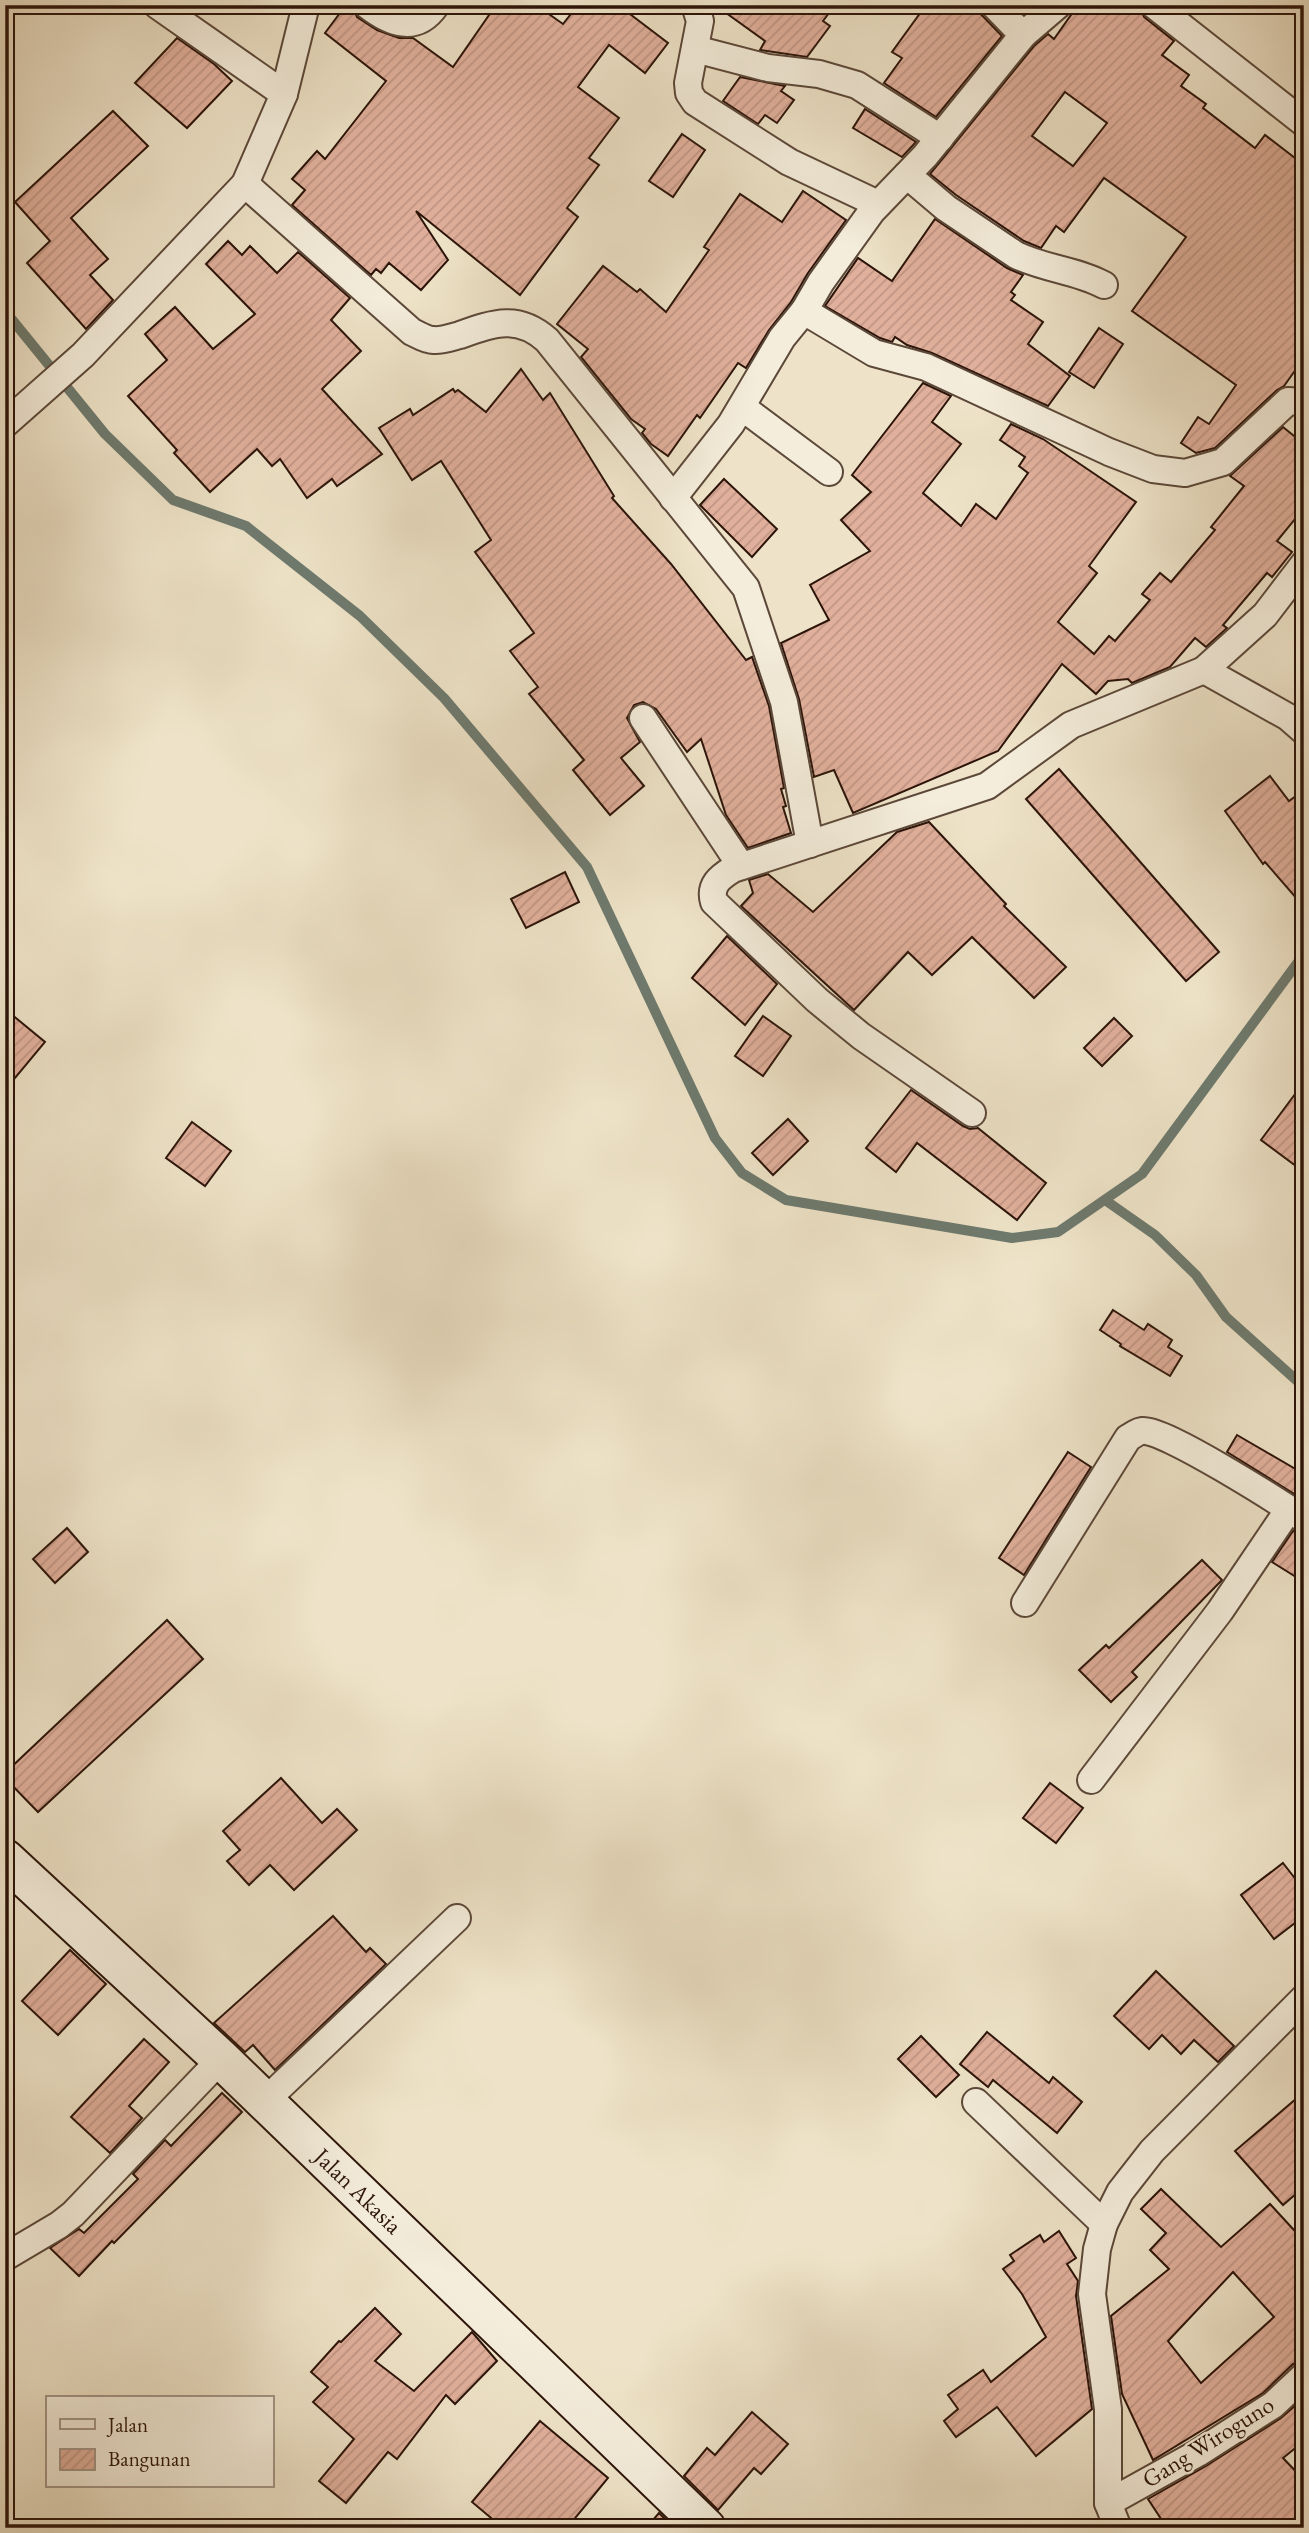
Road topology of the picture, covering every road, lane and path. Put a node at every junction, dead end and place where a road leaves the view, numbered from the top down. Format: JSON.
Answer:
{"nodes":[{"id":1,"x":158,"y":5,"type":"edge"},
{"id":2,"x":306,"y":5,"type":"edge"},
{"id":3,"x":367,"y":5,"type":"edge"},
{"id":4,"x":436,"y":5,"type":"edge"},
{"id":5,"x":695,"y":5,"type":"edge"},
{"id":6,"x":994,"y":5,"type":"edge"},
{"id":7,"x":1058,"y":5,"type":"edge"},
{"id":8,"x":1154,"y":5,"type":"edge"},
{"id":9,"x":1023,"y":35,"type":"junction"},
{"id":10,"x":695,"y":49,"type":"junction"},
{"id":11,"x":284,"y":94,"type":"junction"},
{"id":12,"x":1304,"y":123,"type":"edge"},
{"id":13,"x":940,"y":138,"type":"junction"},
{"id":14,"x":906,"y":175,"type":"junction"},
{"id":15,"x":245,"y":184,"type":"junction"},
{"id":16,"x":878,"y":204,"type":"junction"},
{"id":17,"x":1104,"y":285,"type":"dead end"},
{"id":18,"x":804,"y":311,"type":"junction"},
{"id":19,"x":1304,"y":402,"type":"edge"},
{"id":20,"x":742,"y":407,"type":"junction"},
{"id":21,"x":5,"y":424,"type":"edge"},
{"id":22,"x":829,"y":472,"type":"dead end"},
{"id":23,"x":673,"y":498,"type":"junction"},
{"id":24,"x":1304,"y":564,"type":"edge"},
{"id":25,"x":1204,"y":670,"type":"junction"},
{"id":26,"x":643,"y":718,"type":"dead end"},
{"id":27,"x":1304,"y":731,"type":"edge"},
{"id":28,"x":810,"y":844,"type":"junction"},
{"id":29,"x":741,"y":866,"type":"junction"},
{"id":30,"x":972,"y":1113,"type":"dead end"},
{"id":31,"x":1296,"y":1514,"type":"edge"},
{"id":32,"x":1025,"y":1603,"type":"dead end"},
{"id":33,"x":1091,"y":1780,"type":"dead end"},
{"id":34,"x":5,"y":1859,"type":"edge"},
{"id":35,"x":457,"y":1918,"type":"dead end"},
{"id":36,"x":1304,"y":1998,"type":"edge"},
{"id":37,"x":221,"y":2059,"type":"junction"},
{"id":38,"x":265,"y":2101,"type":"junction"},
{"id":39,"x":976,"y":2102,"type":"dead end"},
{"id":40,"x":1104,"y":2224,"type":"junction"},
{"id":41,"x":5,"y":2257,"type":"edge"},
{"id":42,"x":1304,"y":2376,"type":"edge"},
{"id":43,"x":1108,"y":2502,"type":"junction"},
{"id":44,"x":706,"y":2528,"type":"edge"},
{"id":45,"x":1118,"y":2528,"type":"edge"}],
"edges":[{"from":1,"to":11,"type":"street"},
{"from":2,"to":11,"type":"street"},
{"from":3,"to":4,"type":"street"},
{"from":5,"to":10,"type":"street"},
{"from":6,"to":9,"type":"street"},
{"from":7,"to":9,"type":"street"},
{"from":8,"to":12,"type":"street"},
{"from":9,"to":13,"type":"street"},
{"from":10,"to":13,"type":"street"},
{"from":10,"to":16,"type":"street"},
{"from":11,"to":15,"type":"street"},
{"from":13,"to":14,"type":"street"},
{"from":14,"to":16,"type":"street"},
{"from":14,"to":17,"type":"street"},
{"from":15,"to":21,"type":"street"},
{"from":15,"to":23,"type":"street"},
{"from":16,"to":18,"type":"street"},
{"from":18,"to":19,"type":"street"},
{"from":18,"to":20,"type":"street"},
{"from":20,"to":22,"type":"street"},
{"from":20,"to":23,"type":"street"},
{"from":23,"to":28,"type":"street"},
{"from":24,"to":25,"type":"street"},
{"from":25,"to":27,"type":"street"},
{"from":25,"to":28,"type":"street"},
{"from":26,"to":29,"type":"street"},
{"from":28,"to":29,"type":"street"},
{"from":29,"to":30,"type":"street"},
{"from":31,"to":32,"type":"street"},
{"from":31,"to":33,"type":"street"},
{"from":34,"to":37,"type":"street","name":"Jalan Akasia"},
{"from":35,"to":38,"type":"street"},
{"from":36,"to":40,"type":"street"},
{"from":37,"to":38,"type":"street","name":"Jalan Akasia"},
{"from":37,"to":41,"type":"street"},
{"from":38,"to":44,"type":"street","name":"Jalan Akasia"},
{"from":39,"to":40,"type":"street"},
{"from":40,"to":43,"type":"street"},
{"from":42,"to":43,"type":"street","name":"Gang Wiroguno"},
{"from":43,"to":45,"type":"street"}]}
